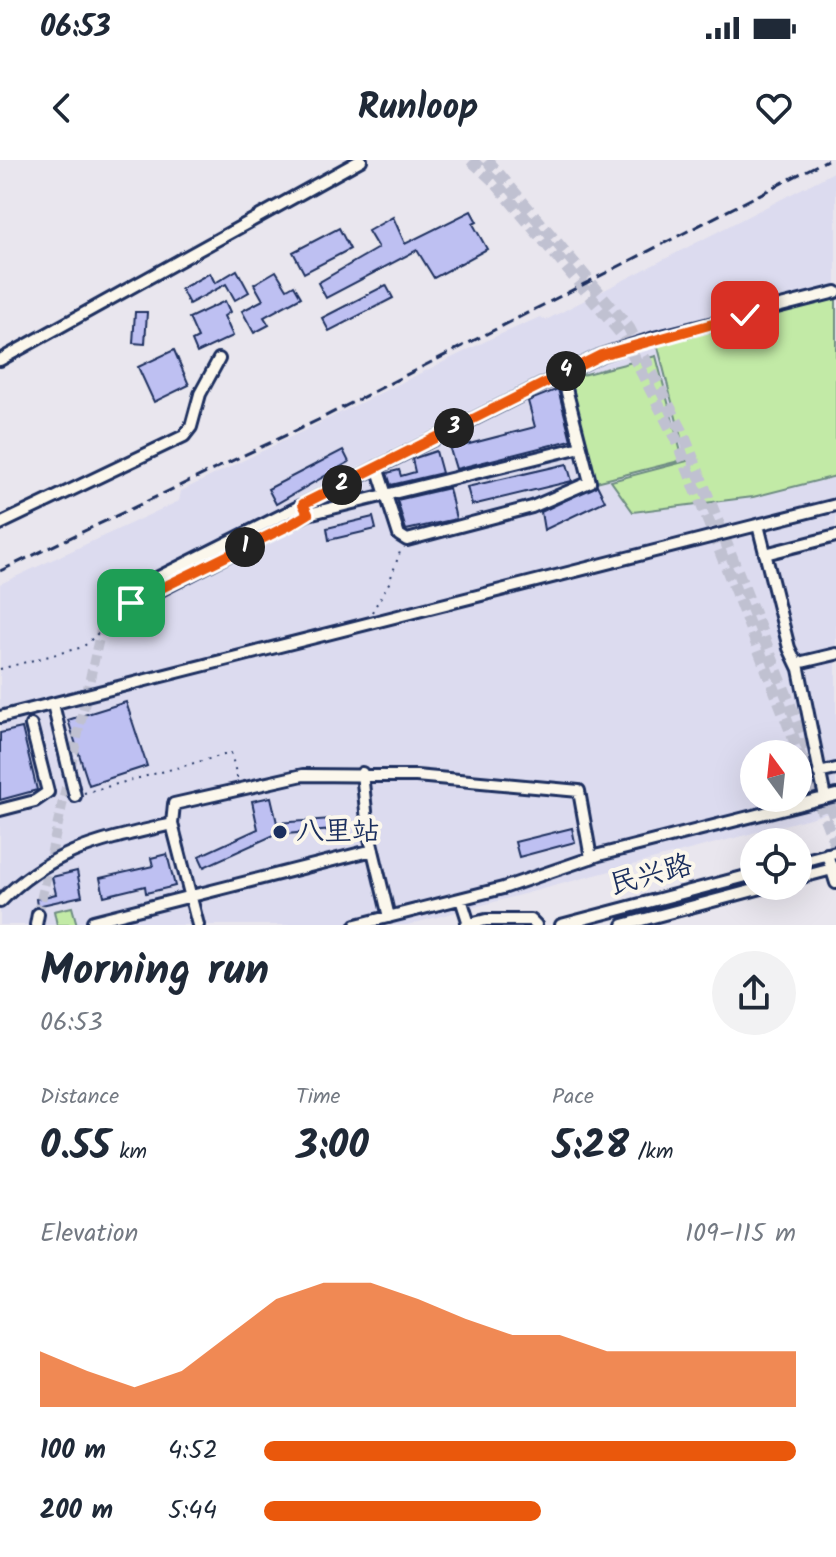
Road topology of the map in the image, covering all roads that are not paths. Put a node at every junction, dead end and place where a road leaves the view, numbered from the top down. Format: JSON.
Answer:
{"nodes":[{"id":1,"x":361,"y":160,"type":"edge"},
{"id":2,"x":836,"y":292,"type":"edge"},
{"id":3,"x":219,"y":359,"type":"dead end"},
{"id":4,"x":0,"y":360,"type":"edge"},
{"id":5,"x":562,"y":373,"type":"junction"},
{"id":6,"x":581,"y":447,"type":"junction"},
{"id":7,"x":377,"y":467,"type":"junction"},
{"id":8,"x":386,"y":494,"type":"junction"},
{"id":9,"x":836,"y":505,"type":"edge"},
{"id":10,"x":305,"y":509,"type":"junction"},
{"id":11,"x":0,"y":524,"type":"edge"},
{"id":12,"x":758,"y":525,"type":"junction"},
{"id":13,"x":836,"y":536,"type":"edge"},
{"id":14,"x":765,"y":554,"type":"junction"},
{"id":15,"x":143,"y":585,"type":"tunnel mouth"},
{"id":16,"x":126,"y":608,"type":"road end"},
{"id":17,"x":836,"y":654,"type":"edge"},
{"id":18,"x":798,"y":663,"type":"junction"},
{"id":19,"x":53,"y":704,"type":"junction"},
{"id":20,"x":0,"y":717,"type":"edge"},
{"id":21,"x":31,"y":725,"type":"dead end"},
{"id":22,"x":836,"y":769,"type":"edge"},
{"id":23,"x":362,"y":773,"type":"junction"},
{"id":24,"x":819,"y":773,"type":"junction"},
{"id":25,"x":75,"y":796,"type":"road end"},
{"id":26,"x":830,"y":796,"type":"edge"},
{"id":27,"x":0,"y":810,"type":"edge"},
{"id":28,"x":172,"y":824,"type":"junction"},
{"id":29,"x":373,"y":850,"type":"junction"},
{"id":30,"x":832,"y":853,"type":"edge"},
{"id":31,"x":591,"y":858,"type":"junction"},
{"id":32,"x":812,"y":858,"type":"edge"},
{"id":33,"x":834,"y":869,"type":"edge"},
{"id":34,"x":812,"y":874,"type":"edge"},
{"id":35,"x":740,"y":878,"type":"edge"},
{"id":36,"x":836,"y":883,"type":"edge"},
{"id":37,"x":740,"y":894,"type":"edge"},
{"id":38,"x":191,"y":896,"type":"junction"},
{"id":39,"x":461,"y":899,"type":"junction"},
{"id":40,"x":0,"y":902,"type":"edge"},
{"id":41,"x":389,"y":917,"type":"junction"},
{"id":42,"x":93,"y":921,"type":"dead end"},
{"id":43,"x":468,"y":924,"type":"edge"},
{"id":44,"x":198,"y":925,"type":"edge"},
{"id":45,"x":356,"y":925,"type":"edge"},
{"id":46,"x":536,"y":925,"type":"edge"},
{"id":47,"x":561,"y":925,"type":"edge"},
{"id":48,"x":623,"y":925,"type":"edge"}],
"edges":[{"from":1,"to":4,"type":"street"},
{"from":2,"to":5,"type":"street"},
{"from":3,"to":11,"type":"street"},
{"from":5,"to":6,"type":"street"},
{"from":5,"to":7,"type":"street"},
{"from":6,"to":8,"type":"street"},
{"from":6,"to":8,"type":"street"},
{"from":7,"to":8,"type":"street"},
{"from":7,"to":10,"type":"street"},
{"from":8,"to":10,"type":"street"},
{"from":9,"to":12,"type":"street"},
{"from":10,"to":15,"type":"street"},
{"from":10,"to":16,"type":"street"},
{"from":12,"to":14,"type":"street"},
{"from":12,"to":19,"type":"street"},
{"from":13,"to":14,"type":"street"},
{"from":14,"to":18,"type":"street"},
{"from":17,"to":18,"type":"street"},
{"from":18,"to":24,"type":"street"},
{"from":19,"to":20,"type":"street"},
{"from":19,"to":25,"type":"street"},
{"from":21,"to":27,"type":"street"},
{"from":22,"to":24,"type":"street"},
{"from":23,"to":28,"type":"street"},
{"from":23,"to":29,"type":"street"},
{"from":23,"to":31,"type":"street"},
{"from":24,"to":26,"type":"street"},
{"from":26,"to":31,"type":"street"},
{"from":28,"to":38,"type":"street"},
{"from":28,"to":40,"type":"street"},
{"from":29,"to":38,"type":"street"},
{"from":29,"to":41,"type":"street"},
{"from":30,"to":32,"type":"street"},
{"from":30,"to":33,"type":"street"},
{"from":31,"to":39,"type":"street"},
{"from":33,"to":34,"type":"street"},
{"from":33,"to":36,"type":"street"},
{"from":35,"to":47,"type":"street","name":"民兴路"},
{"from":37,"to":48,"type":"street","name":"民兴路"},
{"from":38,"to":42,"type":"street"},
{"from":38,"to":44,"type":"street"},
{"from":39,"to":41,"type":"street"},
{"from":39,"to":43,"type":"street"},
{"from":41,"to":45,"type":"street"},
{"from":43,"to":46,"type":"street"}]}
